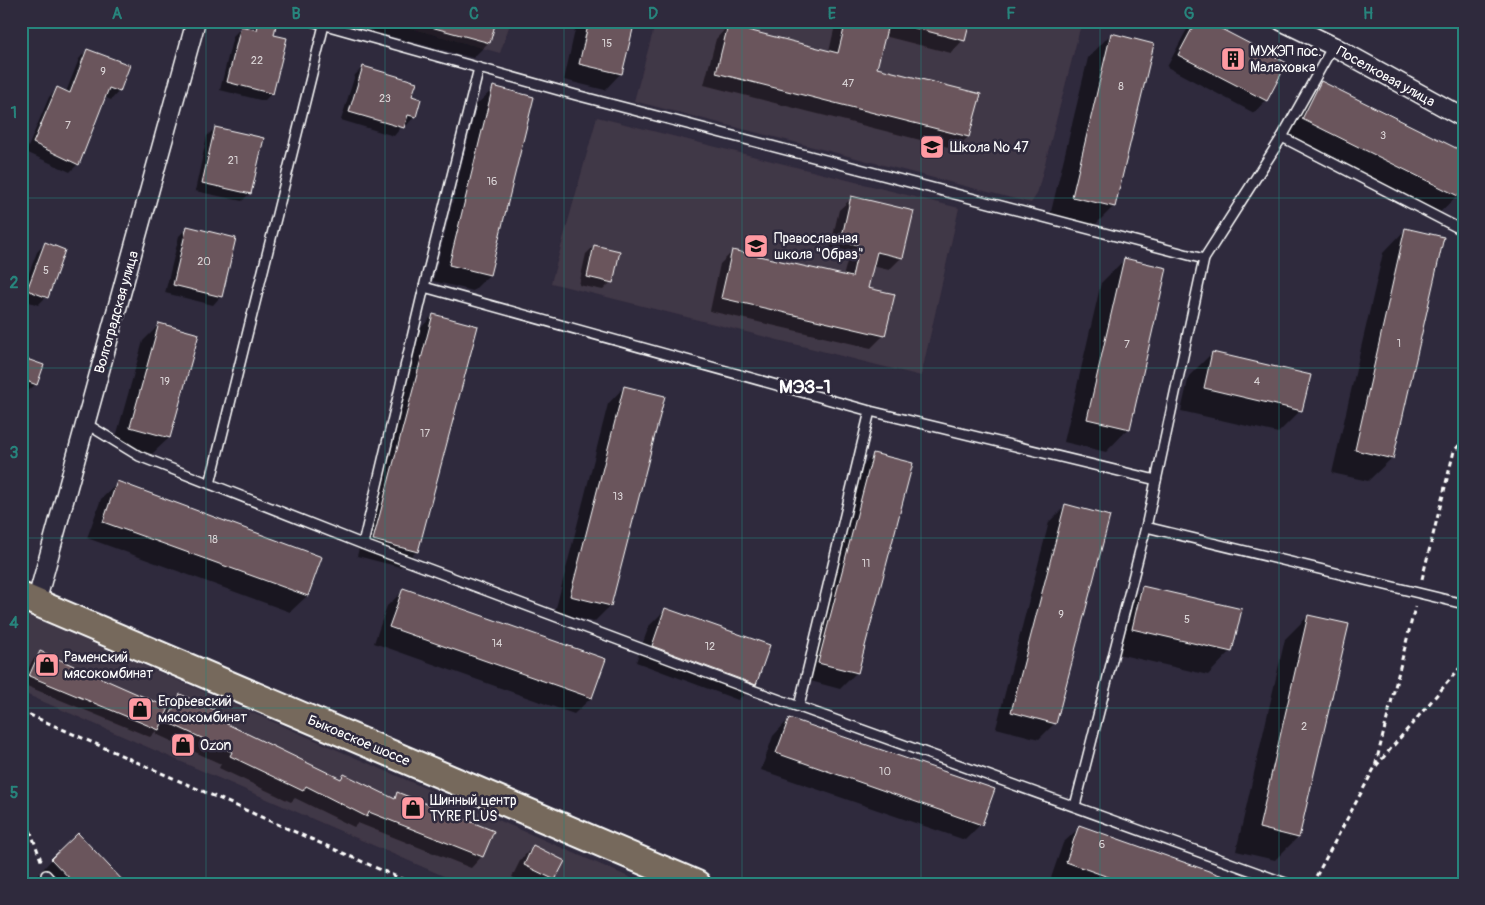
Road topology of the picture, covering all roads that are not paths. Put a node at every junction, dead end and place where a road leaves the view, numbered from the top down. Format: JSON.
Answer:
{"nodes":[{"id":1,"x":196,"y":21,"type":"edge"},
{"id":2,"x":311,"y":21,"type":"edge"},
{"id":3,"x":1281,"y":21,"type":"edge"},
{"id":4,"x":324,"y":25,"type":"junction"},
{"id":5,"x":1333,"y":46,"type":"junction"},
{"id":6,"x":479,"y":68,"type":"junction"},
{"id":7,"x":1464,"y":118,"type":"edge"},
{"id":8,"x":1282,"y":137,"type":"junction"},
{"id":9,"x":1464,"y":231,"type":"edge"},
{"id":10,"x":1204,"y":258,"type":"junction"},
{"id":11,"x":424,"y":287,"type":"junction"},
{"id":12,"x":870,"y":410,"type":"junction"},
{"id":13,"x":85,"y":423,"type":"junction"},
{"id":14,"x":1156,"y":480,"type":"junction"},
{"id":15,"x":210,"y":484,"type":"junction"},
{"id":16,"x":1146,"y":527,"type":"junction"},
{"id":17,"x":363,"y":544,"type":"junction"},
{"id":18,"x":29,"y":599,"type":"edge"},
{"id":19,"x":1464,"y":604,"type":"edge"},
{"id":20,"x":799,"y":706,"type":"junction"},
{"id":21,"x":1075,"y":806,"type":"junction"},
{"id":22,"x":46,"y":875,"type":"road end"},
{"id":23,"x":54,"y":884,"type":"edge"},
{"id":24,"x":697,"y":884,"type":"edge"},
{"id":25,"x":1288,"y":884,"type":"edge"}],
"edges":[{"from":1,"to":13,"type":"street","name":"Волгоградская улица"},
{"from":2,"to":4,"type":"lane"},
{"from":3,"to":5,"type":"street","name":"Поселковая улица"},
{"from":4,"to":6,"type":"lane"},
{"from":4,"to":15,"type":"lane"},
{"from":5,"to":7,"type":"street","name":"Поселковая улица"},
{"from":5,"to":8,"type":"lane"},
{"from":6,"to":10,"type":"lane"},
{"from":6,"to":11,"type":"lane"},
{"from":8,"to":9,"type":"lane"},
{"from":8,"to":10,"type":"lane"},
{"from":10,"to":14,"type":"lane"},
{"from":11,"to":12,"type":"lane"},
{"from":11,"to":17,"type":"lane"},
{"from":12,"to":14,"type":"lane"},
{"from":12,"to":20,"type":"lane"},
{"from":13,"to":15,"type":"lane"},
{"from":13,"to":18,"type":"street","name":"Волгоградская улица"},
{"from":14,"to":16,"type":"lane"},
{"from":15,"to":17,"type":"lane"},
{"from":16,"to":19,"type":"lane"},
{"from":16,"to":21,"type":"lane"},
{"from":17,"to":20,"type":"lane"},
{"from":18,"to":24,"type":"main road","name":"Быковское шоссе"},
{"from":20,"to":21,"type":"lane"},
{"from":21,"to":25,"type":"lane"},
{"from":22,"to":23,"type":"lane"}]}
